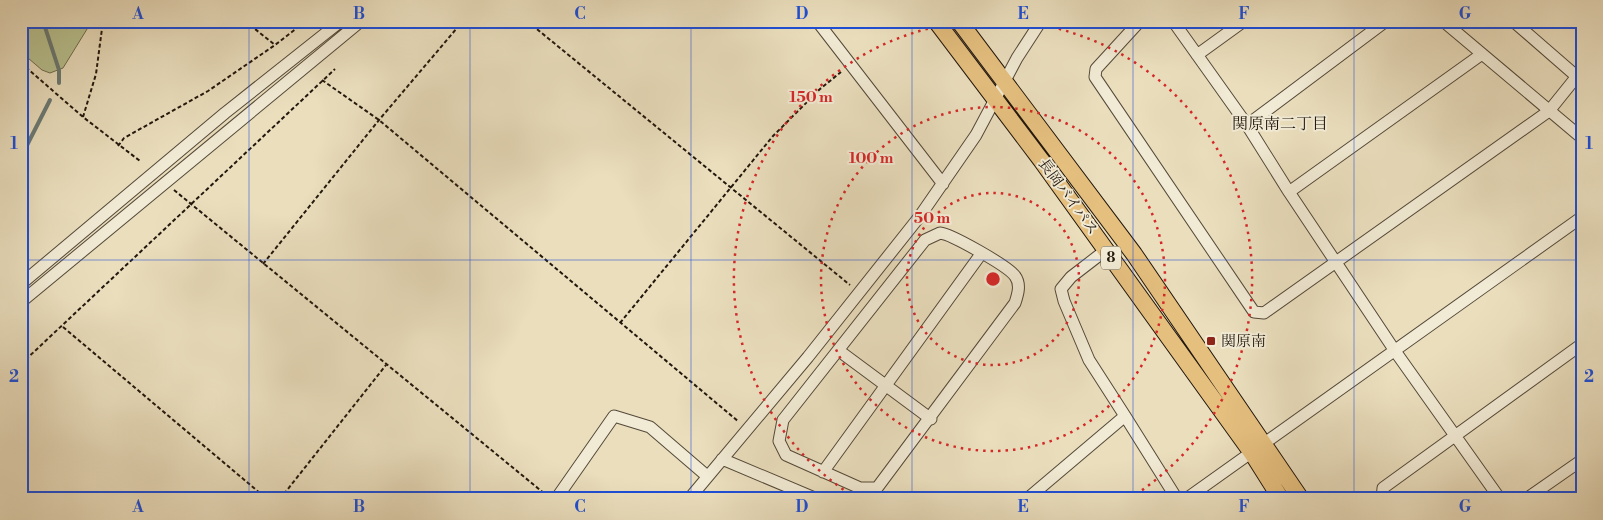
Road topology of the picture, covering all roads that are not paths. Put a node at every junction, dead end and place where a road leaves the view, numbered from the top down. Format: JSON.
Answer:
{"nodes":[{"id":1,"x":342,"y":21,"type":"edge"},
{"id":2,"x":361,"y":21,"type":"edge"},
{"id":3,"x":817,"y":21,"type":"edge"},
{"id":4,"x":936,"y":21,"type":"edge"},
{"id":5,"x":959,"y":21,"type":"edge"},
{"id":6,"x":1041,"y":21,"type":"edge"},
{"id":7,"x":1140,"y":21,"type":"edge"},
{"id":8,"x":1173,"y":21,"type":"edge"},
{"id":9,"x":1244,"y":21,"type":"edge"},
{"id":10,"x":1386,"y":21,"type":"edge"},
{"id":11,"x":1443,"y":21,"type":"edge"},
{"id":12,"x":1513,"y":21,"type":"edge"},
{"id":13,"x":1482,"y":54,"type":"junction"},
{"id":14,"x":1197,"y":55,"type":"junction"},
{"id":15,"x":1580,"y":76,"type":"edge"},
{"id":16,"x":1005,"y":82,"type":"junction"},
{"id":17,"x":995,"y":100,"type":"junction"},
{"id":18,"x":1549,"y":111,"type":"junction"},
{"id":19,"x":1247,"y":125,"type":"junction"},
{"id":20,"x":1582,"y":138,"type":"edge"},
{"id":21,"x":943,"y":184,"type":"junction"},
{"id":22,"x":1289,"y":192,"type":"junction"},
{"id":23,"x":1582,"y":217,"type":"edge"},
{"id":24,"x":1106,"y":250,"type":"junction"},
{"id":25,"x":981,"y":254,"type":"junction"},
{"id":26,"x":1337,"y":261,"type":"junction"},
{"id":27,"x":21,"y":284,"type":"edge"},
{"id":28,"x":21,"y":302,"type":"edge"},
{"id":29,"x":1582,"y":344,"type":"edge"},
{"id":30,"x":838,"y":350,"type":"junction"},
{"id":31,"x":1395,"y":351,"type":"junction"},
{"id":32,"x":886,"y":386,"type":"junction"},
{"id":33,"x":1125,"y":416,"type":"junction"},
{"id":34,"x":931,"y":419,"type":"junction"},
{"id":35,"x":1454,"y":436,"type":"junction"},
{"id":36,"x":1259,"y":449,"type":"junction"},
{"id":37,"x":722,"y":459,"type":"junction"},
{"id":38,"x":1582,"y":460,"type":"edge"},
{"id":39,"x":823,"y":472,"type":"junction"},
{"id":40,"x":707,"y":476,"type":"junction"},
{"id":41,"x":811,"y":498,"type":"edge"},
{"id":42,"x":556,"y":499,"type":"edge"},
{"id":43,"x":689,"y":499,"type":"edge"},
{"id":44,"x":1027,"y":499,"type":"edge"},
{"id":45,"x":1177,"y":499,"type":"edge"},
{"id":46,"x":1186,"y":499,"type":"edge"},
{"id":47,"x":1281,"y":499,"type":"edge"},
{"id":48,"x":1301,"y":499,"type":"edge"},
{"id":49,"x":1382,"y":499,"type":"edge"},
{"id":50,"x":1500,"y":499,"type":"edge"},
{"id":51,"x":1526,"y":499,"type":"edge"}],
"edges":[{"from":1,"to":27,"type":"street"},
{"from":2,"to":28,"type":"street"},
{"from":3,"to":21,"type":"street"},
{"from":4,"to":17,"type":"highway","name":"長岡バイパス","number":"8"},
{"from":5,"to":16,"type":"highway","name":"長岡バイパス","number":"8"},
{"from":6,"to":16,"type":"street"},
{"from":7,"to":26,"type":"street"},
{"from":8,"to":14,"type":"street"},
{"from":9,"to":14,"type":"street"},
{"from":10,"to":19,"type":"street"},
{"from":11,"to":13,"type":"street"},
{"from":12,"to":15,"type":"street"},
{"from":13,"to":18,"type":"street"},
{"from":13,"to":22,"type":"street"},
{"from":14,"to":19,"type":"street"},
{"from":15,"to":18,"type":"street"},
{"from":16,"to":17,"type":"street"},
{"from":16,"to":36,"type":"highway","name":"長岡バイパス","number":"8"},
{"from":17,"to":21,"type":"street"},
{"from":17,"to":24,"type":"highway","name":"長岡バイパス","number":"8"},
{"from":18,"to":20,"type":"street"},
{"from":18,"to":26,"type":"street"},
{"from":19,"to":22,"type":"street"},
{"from":21,"to":37,"type":"street"},
{"from":22,"to":26,"type":"street"},
{"from":23,"to":31,"type":"street"},
{"from":24,"to":33,"type":"street"},
{"from":24,"to":36,"type":"highway","name":"長岡バイパス","number":"8"},
{"from":25,"to":30,"type":"street"},
{"from":25,"to":32,"type":"street"},
{"from":25,"to":34,"type":"street"},
{"from":26,"to":31,"type":"street"},
{"from":29,"to":35,"type":"street"},
{"from":30,"to":32,"type":"street"},
{"from":30,"to":39,"type":"street"},
{"from":31,"to":35,"type":"street"},
{"from":31,"to":36,"type":"street"},
{"from":32,"to":34,"type":"street"},
{"from":32,"to":39,"type":"street"},
{"from":33,"to":44,"type":"street"},
{"from":33,"to":45,"type":"street"},
{"from":34,"to":39,"type":"street"},
{"from":35,"to":49,"type":"street"},
{"from":35,"to":50,"type":"street"},
{"from":36,"to":46,"type":"street"},
{"from":36,"to":47,"type":"highway","name":"長岡バイパス","number":"8"},
{"from":36,"to":48,"type":"highway","name":"長岡バイパス","number":"8"},
{"from":37,"to":40,"type":"street"},
{"from":37,"to":41,"type":"street"},
{"from":38,"to":51,"type":"street"},
{"from":40,"to":42,"type":"street"},
{"from":40,"to":43,"type":"street"}]}
